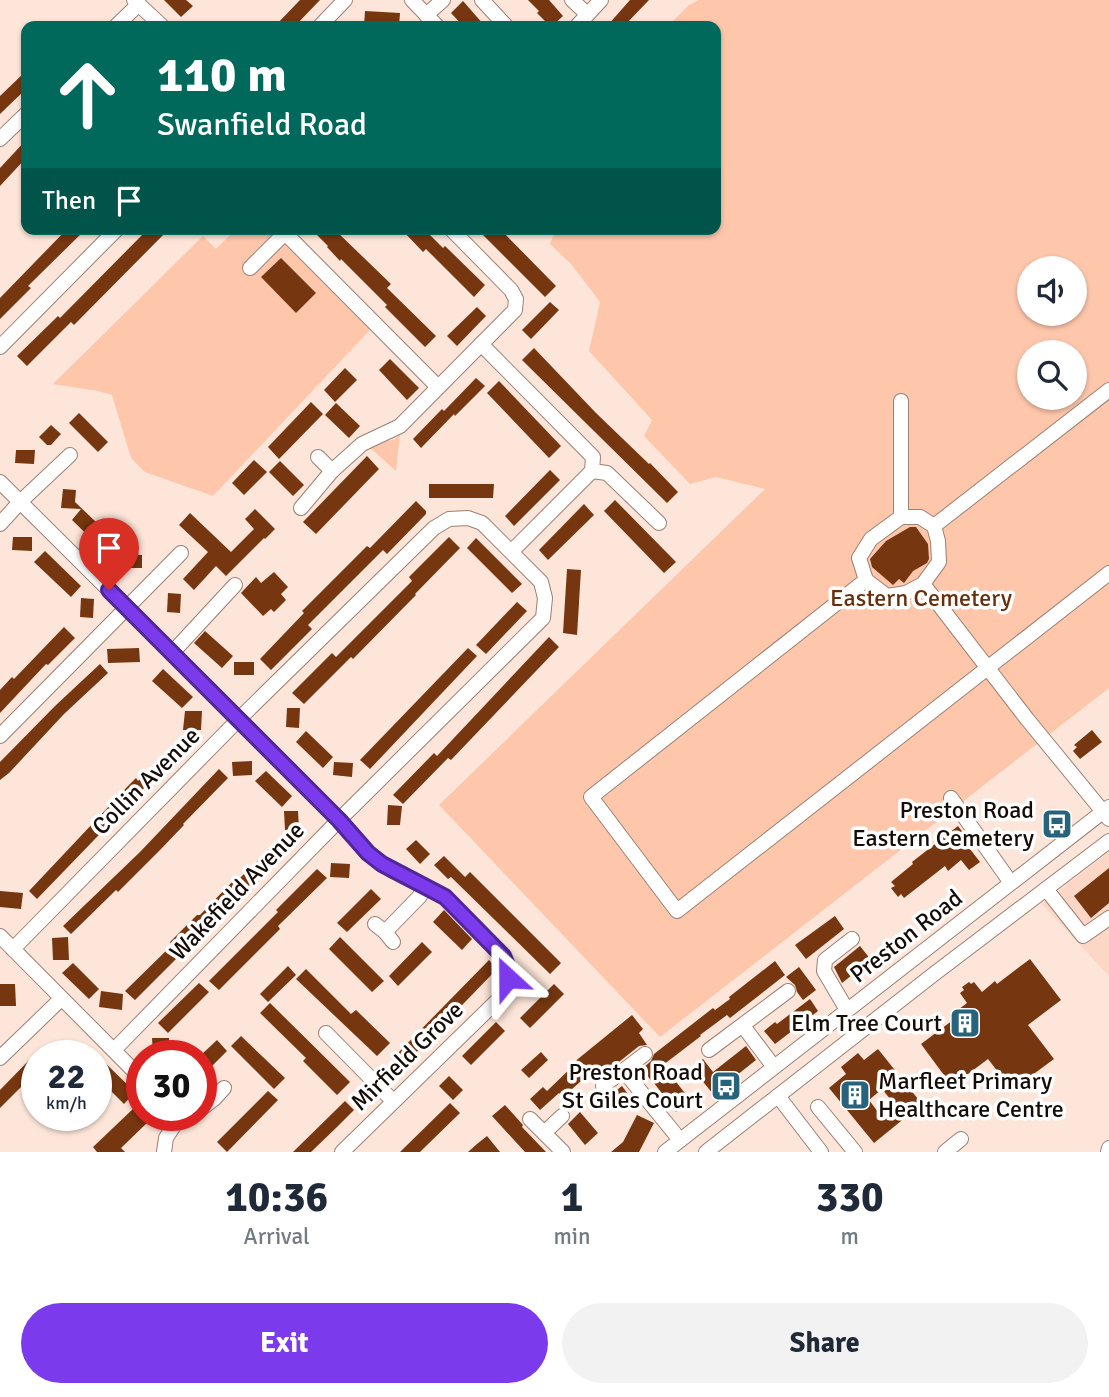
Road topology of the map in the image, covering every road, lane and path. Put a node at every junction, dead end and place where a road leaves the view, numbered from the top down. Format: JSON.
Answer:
{"nodes":[{"id":1,"x":345,"y":0,"type":"edge"},
{"id":2,"x":412,"y":0,"type":"edge"},
{"id":3,"x":443,"y":0,"type":"edge"},
{"id":4,"x":482,"y":0,"type":"edge"},
{"id":5,"x":572,"y":0,"type":"edge"},
{"id":6,"x":600,"y":0,"type":"edge"},
{"id":7,"x":136,"y":2,"type":"edge"},
{"id":8,"x":426,"y":15,"type":"junction"},
{"id":9,"x":582,"y":20,"type":"edge"},
{"id":10,"x":120,"y":21,"type":"edge"},
{"id":11,"x":157,"y":21,"type":"edge"},
{"id":12,"x":325,"y":21,"type":"edge"},
{"id":13,"x":431,"y":21,"type":"edge"},
{"id":14,"x":501,"y":21,"type":"edge"},
{"id":15,"x":21,"y":119,"type":"edge"},
{"id":16,"x":0,"y":139,"type":"edge"},
{"id":17,"x":111,"y":235,"type":"edge"},
{"id":18,"x":279,"y":235,"type":"edge"},
{"id":19,"x":287,"y":235,"type":"edge"},
{"id":20,"x":457,"y":235,"type":"edge"},
{"id":21,"x":250,"y":268,"type":"dead end"},
{"id":22,"x":481,"y":344,"type":"junction"},
{"id":23,"x":0,"y":347,"type":"edge"},
{"id":24,"x":438,"y":387,"type":"junction"},
{"id":25,"x":1109,"y":390,"type":"edge"},
{"id":26,"x":901,"y":401,"type":"dead end"},
{"id":27,"x":70,"y":455,"type":"dead end"},
{"id":28,"x":318,"y":457,"type":"dead end"},
{"id":29,"x":332,"y":471,"type":"junction"},
{"id":30,"x":592,"y":471,"type":"junction"},
{"id":31,"x":0,"y":482,"type":"edge"},
{"id":32,"x":20,"y":502,"type":"junction"},
{"id":33,"x":301,"y":508,"type":"dead end"},
{"id":34,"x":901,"y":517,"type":"junction"},
{"id":35,"x":659,"y":523,"type":"dead end"},
{"id":36,"x":0,"y":524,"type":"edge"},
{"id":37,"x":934,"y":526,"type":"junction"},
{"id":38,"x":512,"y":551,"type":"junction"},
{"id":39,"x":181,"y":553,"type":"dead end"},
{"id":40,"x":1109,"y":573,"type":"edge"},
{"id":41,"x":866,"y":580,"type":"junction"},
{"id":42,"x":923,"y":584,"type":"junction"},
{"id":43,"x":235,"y":585,"type":"dead end"},
{"id":44,"x":126,"y":608,"type":"junction"},
{"id":45,"x":172,"y":653,"type":"junction"},
{"id":46,"x":988,"y":668,"type":"junction"},
{"id":47,"x":239,"y":719,"type":"junction"},
{"id":48,"x":0,"y":736,"type":"edge"},
{"id":49,"x":951,"y":798,"type":"dead end"},
{"id":50,"x":1107,"y":813,"type":"edge"},
{"id":51,"x":339,"y":820,"type":"junction"},
{"id":52,"x":1109,"y":841,"type":"edge"},
{"id":53,"x":1012,"y":883,"type":"junction"},
{"id":54,"x":425,"y":886,"type":"junction"},
{"id":55,"x":1046,"y":889,"type":"junction"},
{"id":56,"x":1109,"y":918,"type":"edge"},
{"id":57,"x":384,"y":933,"type":"dead end"},
{"id":58,"x":0,"y":936,"type":"edge"},
{"id":59,"x":852,"y":939,"type":"dead end"},
{"id":60,"x":13,"y":949,"type":"junction"},
{"id":61,"x":918,"y":955,"type":"junction"},
{"id":62,"x":934,"y":974,"type":"junction"},
{"id":63,"x":788,"y":991,"type":"dead end"},
{"id":64,"x":61,"y":999,"type":"junction"},
{"id":65,"x":847,"y":1010,"type":"junction"},
{"id":66,"x":743,"y":1026,"type":"junction"},
{"id":67,"x":326,"y":1033,"type":"dead end"},
{"id":68,"x":114,"y":1050,"type":"junction"},
{"id":69,"x":709,"y":1050,"type":"dead end"},
{"id":70,"x":645,"y":1054,"type":"dead end"},
{"id":71,"x":0,"y":1058,"type":"edge"},
{"id":72,"x":126,"y":1062,"type":"edge"},
{"id":73,"x":774,"y":1067,"type":"junction"},
{"id":74,"x":624,"y":1071,"type":"junction"},
{"id":75,"x":603,"y":1086,"type":"dead end"},
{"id":76,"x":225,"y":1089,"type":"dead end"},
{"id":77,"x":217,"y":1096,"type":"edge"},
{"id":78,"x":778,"y":1096,"type":"junction"},
{"id":79,"x":393,"y":1101,"type":"junction"},
{"id":80,"x":818,"y":1107,"type":"dead end"},
{"id":81,"x":562,"y":1116,"type":"dead end"},
{"id":82,"x":530,"y":1119,"type":"dead end"},
{"id":83,"x":170,"y":1131,"type":"edge"},
{"id":84,"x":838,"y":1131,"type":"junction"},
{"id":85,"x":544,"y":1133,"type":"junction"},
{"id":86,"x":961,"y":1139,"type":"dead end"},
{"id":87,"x":680,"y":1140,"type":"junction"},
{"id":88,"x":819,"y":1149,"type":"edge"},
{"id":89,"x":164,"y":1152,"type":"edge"},
{"id":90,"x":342,"y":1152,"type":"edge"},
{"id":91,"x":563,"y":1152,"type":"edge"},
{"id":92,"x":664,"y":1152,"type":"edge"},
{"id":93,"x":706,"y":1152,"type":"edge"},
{"id":94,"x":855,"y":1152,"type":"edge"},
{"id":95,"x":945,"y":1152,"type":"edge"}],
"edges":[{"from":1,"to":12,"type":"street"},
{"from":2,"to":8,"type":"street"},
{"from":3,"to":8,"type":"street"},
{"from":4,"to":14,"type":"street"},
{"from":5,"to":9,"type":"street"},
{"from":6,"to":9,"type":"street"},
{"from":7,"to":10,"type":"street"},
{"from":7,"to":11,"type":"street"},
{"from":8,"to":13,"type":"street"},
{"from":15,"to":16,"type":"street"},
{"from":17,"to":23,"type":"street"},
{"from":18,"to":21,"type":"street"},
{"from":19,"to":24,"type":"street"},
{"from":20,"to":22,"type":"street"},
{"from":22,"to":24,"type":"street"},
{"from":22,"to":30,"type":"street"},
{"from":24,"to":29,"type":"street"},
{"from":25,"to":37,"type":"street"},
{"from":26,"to":34,"type":"street"},
{"from":27,"to":32,"type":"street"},
{"from":28,"to":29,"type":"street"},
{"from":29,"to":33,"type":"street"},
{"from":30,"to":35,"type":"street"},
{"from":30,"to":38,"type":"street"},
{"from":31,"to":32,"type":"street","name":"Mirfield Grove"},
{"from":32,"to":36,"type":"street"},
{"from":32,"to":44,"type":"street","name":"Mirfield Grove"},
{"from":34,"to":37,"type":"street"},
{"from":34,"to":41,"type":"street"},
{"from":37,"to":42,"type":"street"},
{"from":38,"to":47,"type":"street","name":"Collin Avenue"},
{"from":38,"to":51,"type":"street","name":"Wakefield Avenue"},
{"from":39,"to":44,"type":"street"},
{"from":40,"to":46,"type":"street"},
{"from":41,"to":42,"type":"street"},
{"from":41,"to":46,"type":"street"},
{"from":42,"to":46,"type":"street"},
{"from":43,"to":45,"type":"street"},
{"from":44,"to":45,"type":"street","name":"Mirfield Grove"},
{"from":44,"to":48,"type":"street"},
{"from":45,"to":47,"type":"street","name":"Mirfield Grove"},
{"from":46,"to":50,"type":"street"},
{"from":47,"to":51,"type":"street","name":"Mirfield Grove"},
{"from":47,"to":60,"type":"street","name":"Collin Avenue"},
{"from":49,"to":53,"type":"street"},
{"from":50,"to":53,"type":"street","name":"Preston Road"},
{"from":51,"to":54,"type":"street","name":"Mirfield Grove"},
{"from":51,"to":68,"type":"street","name":"Wakefield Avenue"},
{"from":52,"to":55,"type":"street","name":"Preston Road"},
{"from":53,"to":61,"type":"street","name":"Preston Road"},
{"from":54,"to":57,"type":"street"},
{"from":54,"to":79,"type":"street","name":"Mirfield Grove"},
{"from":55,"to":56,"type":"street"},
{"from":55,"to":62,"type":"street","name":"Preston Road"},
{"from":58,"to":60,"type":"street"},
{"from":59,"to":65,"type":"street"},
{"from":60,"to":64,"type":"street"},
{"from":61,"to":62,"type":"street"},
{"from":61,"to":65,"type":"street","name":"Preston Road"},
{"from":62,"to":78,"type":"street","name":"Preston Road"},
{"from":63,"to":66,"type":"street"},
{"from":64,"to":68,"type":"street"},
{"from":64,"to":71,"type":"street"},
{"from":65,"to":73,"type":"street","name":"Preston Road"},
{"from":66,"to":69,"type":"street"},
{"from":66,"to":73,"type":"street"},
{"from":67,"to":79,"type":"street"},
{"from":68,"to":72,"type":"street"},
{"from":70,"to":74,"type":"street"},
{"from":73,"to":87,"type":"street","name":"Preston Road"},
{"from":74,"to":75,"type":"street"},
{"from":74,"to":87,"type":"street"},
{"from":76,"to":77,"type":"street"},
{"from":78,"to":88,"type":"street"},
{"from":78,"to":93,"type":"street","name":"Preston Road"},
{"from":79,"to":90,"type":"street","name":"Mirfield Grove"},
{"from":80,"to":84,"type":"street"},
{"from":81,"to":85,"type":"street"},
{"from":82,"to":85,"type":"street"},
{"from":83,"to":89,"type":"street"},
{"from":84,"to":88,"type":"street"},
{"from":84,"to":94,"type":"street"},
{"from":85,"to":91,"type":"street"},
{"from":86,"to":95,"type":"street"},
{"from":87,"to":92,"type":"street","name":"Preston Road"}]}
